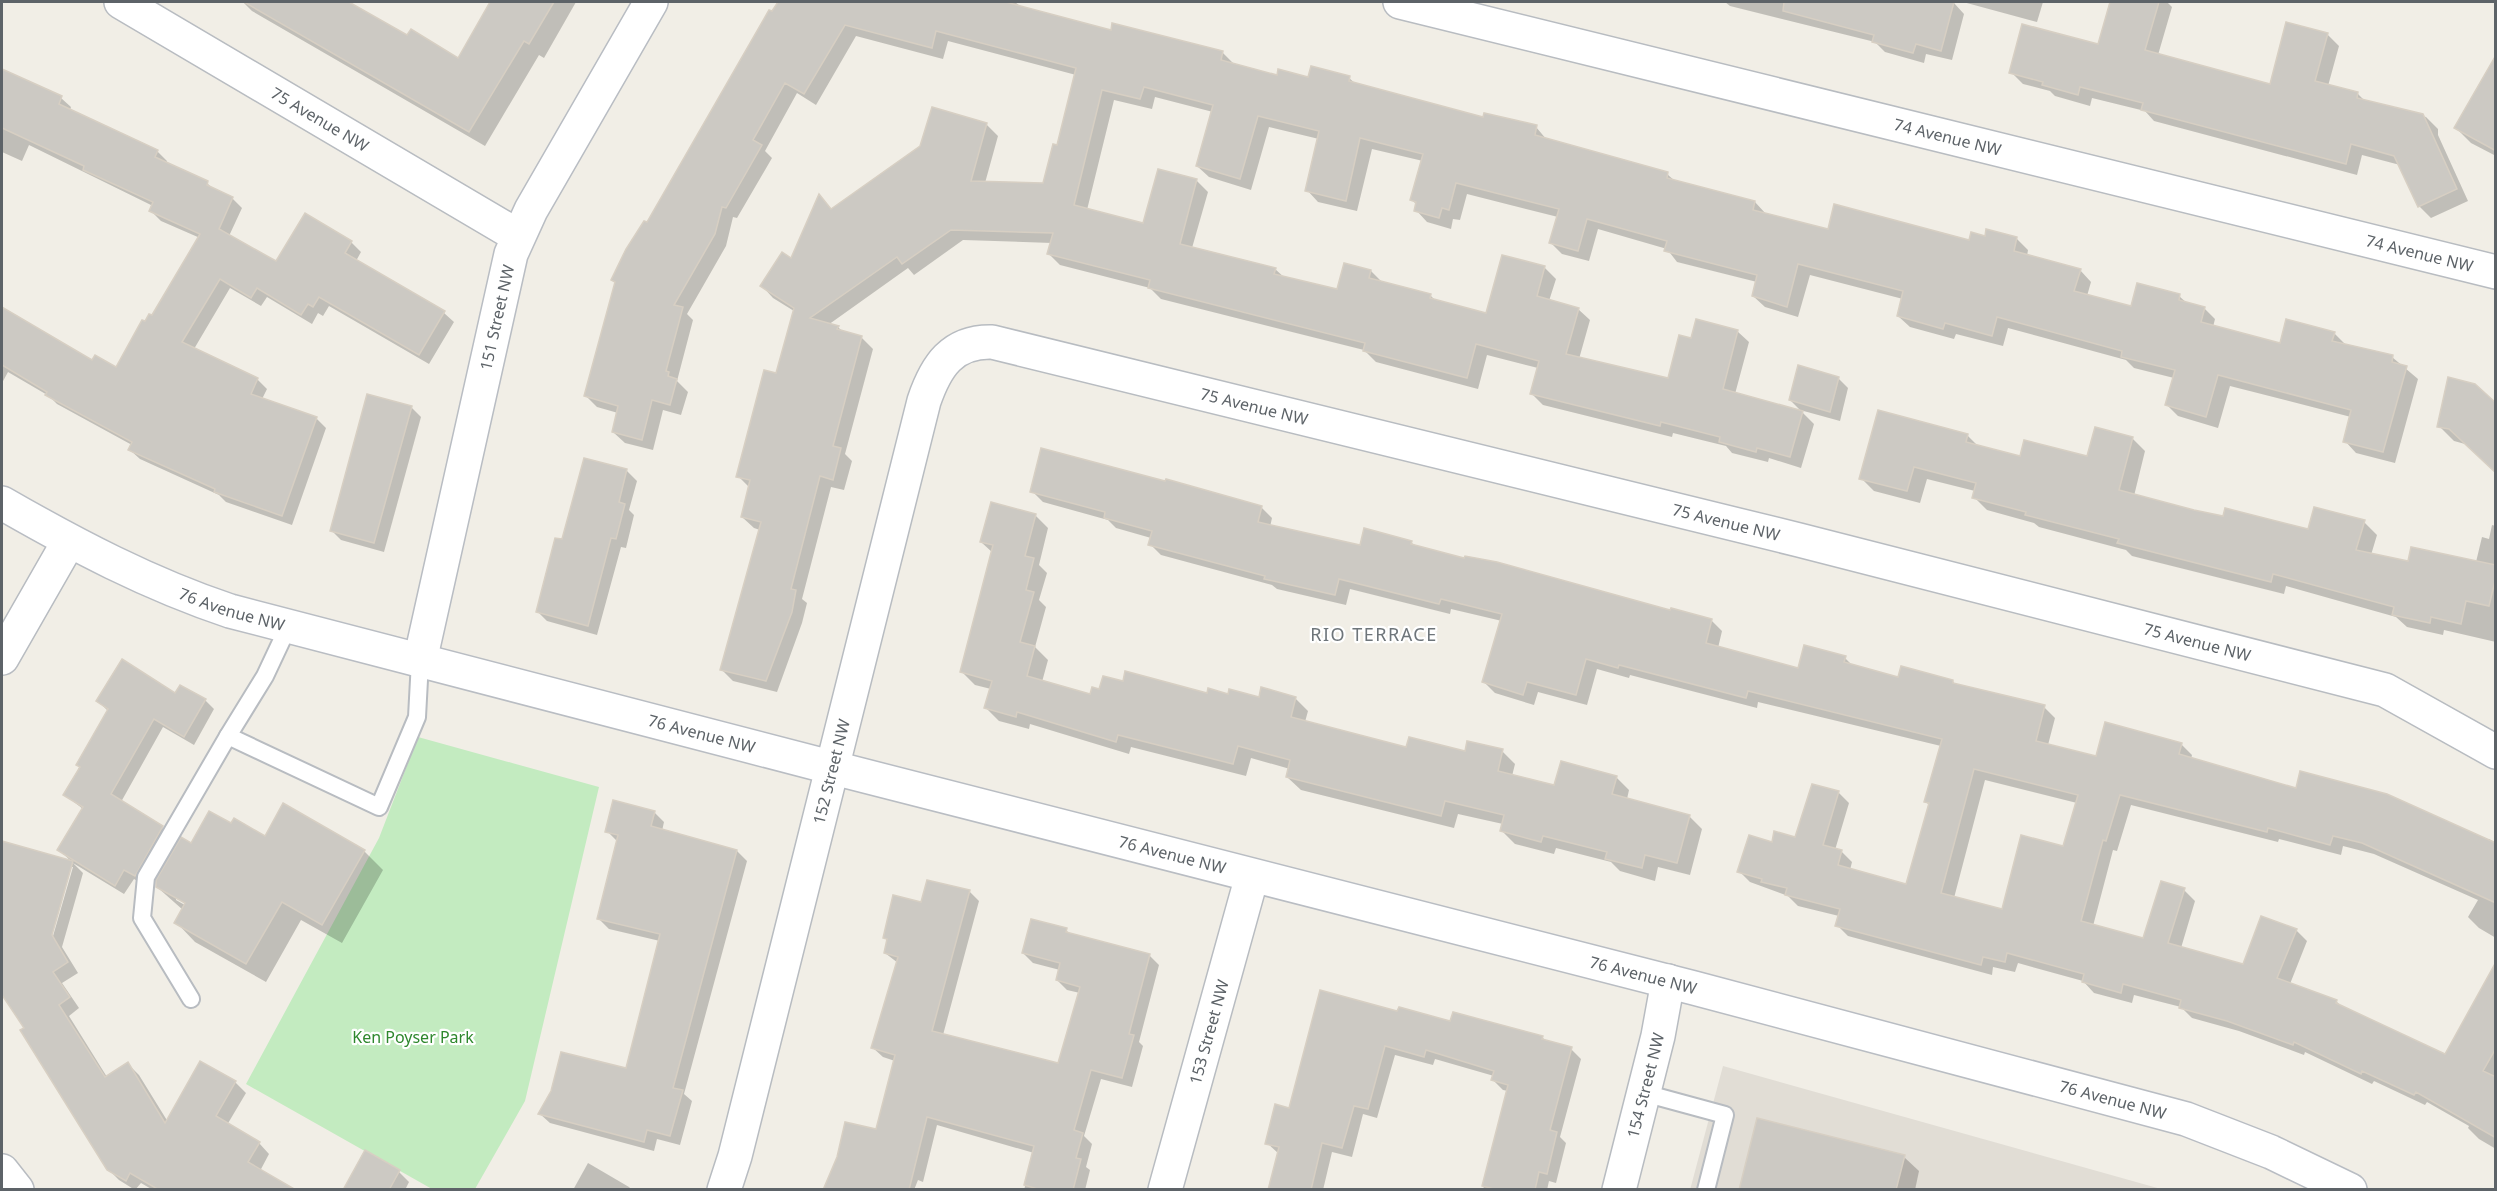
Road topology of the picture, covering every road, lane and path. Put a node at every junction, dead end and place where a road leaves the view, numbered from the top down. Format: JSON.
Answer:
{"nodes":[{"id":1,"x":121,"y":2,"type":"edge"},
{"id":2,"x":651,"y":2,"type":"edge"},
{"id":3,"x":1400,"y":2,"type":"edge"},
{"id":4,"x":518,"y":236,"type":"junction"},
{"id":5,"x":2496,"y":272,"type":"edge"},
{"id":6,"x":948,"y":358,"type":"joint"},
{"id":7,"x":2,"y":503,"type":"edge"},
{"id":8,"x":69,"y":542,"type":"junction"},
{"id":9,"x":288,"y":627,"type":"junction"},
{"id":10,"x":2,"y":658,"type":"edge"},
{"id":11,"x":420,"y":661,"type":"junction"},
{"id":12,"x":228,"y":736,"type":"junction"},
{"id":13,"x":2496,"y":752,"type":"edge"},
{"id":14,"x":830,"y":767,"type":"junction"},
{"id":15,"x":1252,"y":876,"type":"junction"},
{"id":16,"x":1668,"y":981,"type":"junction"},
{"id":17,"x":191,"y":999,"type":"dead end"},
{"id":18,"x":1644,"y":1092,"type":"junction"},
{"id":19,"x":2,"y":1171,"type":"edge"},
{"id":20,"x":17,"y":1190,"type":"edge"},
{"id":21,"x":724,"y":1190,"type":"edge"},
{"id":22,"x":1165,"y":1190,"type":"edge"},
{"id":23,"x":1619,"y":1190,"type":"edge"},
{"id":24,"x":1706,"y":1190,"type":"edge"},
{"id":25,"x":2350,"y":1190,"type":"edge"}],
"edges":[{"from":1,"to":4,"type":"street","name":"75 Avenue NW"},
{"from":2,"to":4,"type":"street","name":"151 Street NW"},
{"from":3,"to":5,"type":"street","name":"74 Avenue NW"},
{"from":4,"to":11,"type":"street","name":"151 Street NW"},
{"from":6,"to":13,"type":"street","name":"75 Avenue NW"},
{"from":6,"to":14,"type":"street","name":"152 Street NW"},
{"from":7,"to":8,"type":"street","name":"76 Avenue NW"},
{"from":8,"to":9,"type":"street","name":"76 Avenue NW"},
{"from":8,"to":10,"type":"street"},
{"from":9,"to":11,"type":"street","name":"76 Avenue NW"},
{"from":9,"to":12,"type":"lane"},
{"from":11,"to":12,"type":"lane"},
{"from":11,"to":14,"type":"street","name":"76 Avenue NW"},
{"from":12,"to":17,"type":"lane"},
{"from":14,"to":15,"type":"street","name":"76 Avenue NW"},
{"from":14,"to":21,"type":"street","name":"152 Street NW"},
{"from":15,"to":16,"type":"street","name":"76 Avenue NW"},
{"from":15,"to":22,"type":"street","name":"153 Street NW"},
{"from":16,"to":18,"type":"street","name":"154 Street NW"},
{"from":16,"to":25,"type":"street","name":"76 Avenue NW"},
{"from":18,"to":23,"type":"street","name":"154 Street NW"},
{"from":18,"to":24,"type":"lane"},
{"from":19,"to":20,"type":"street"}]}
